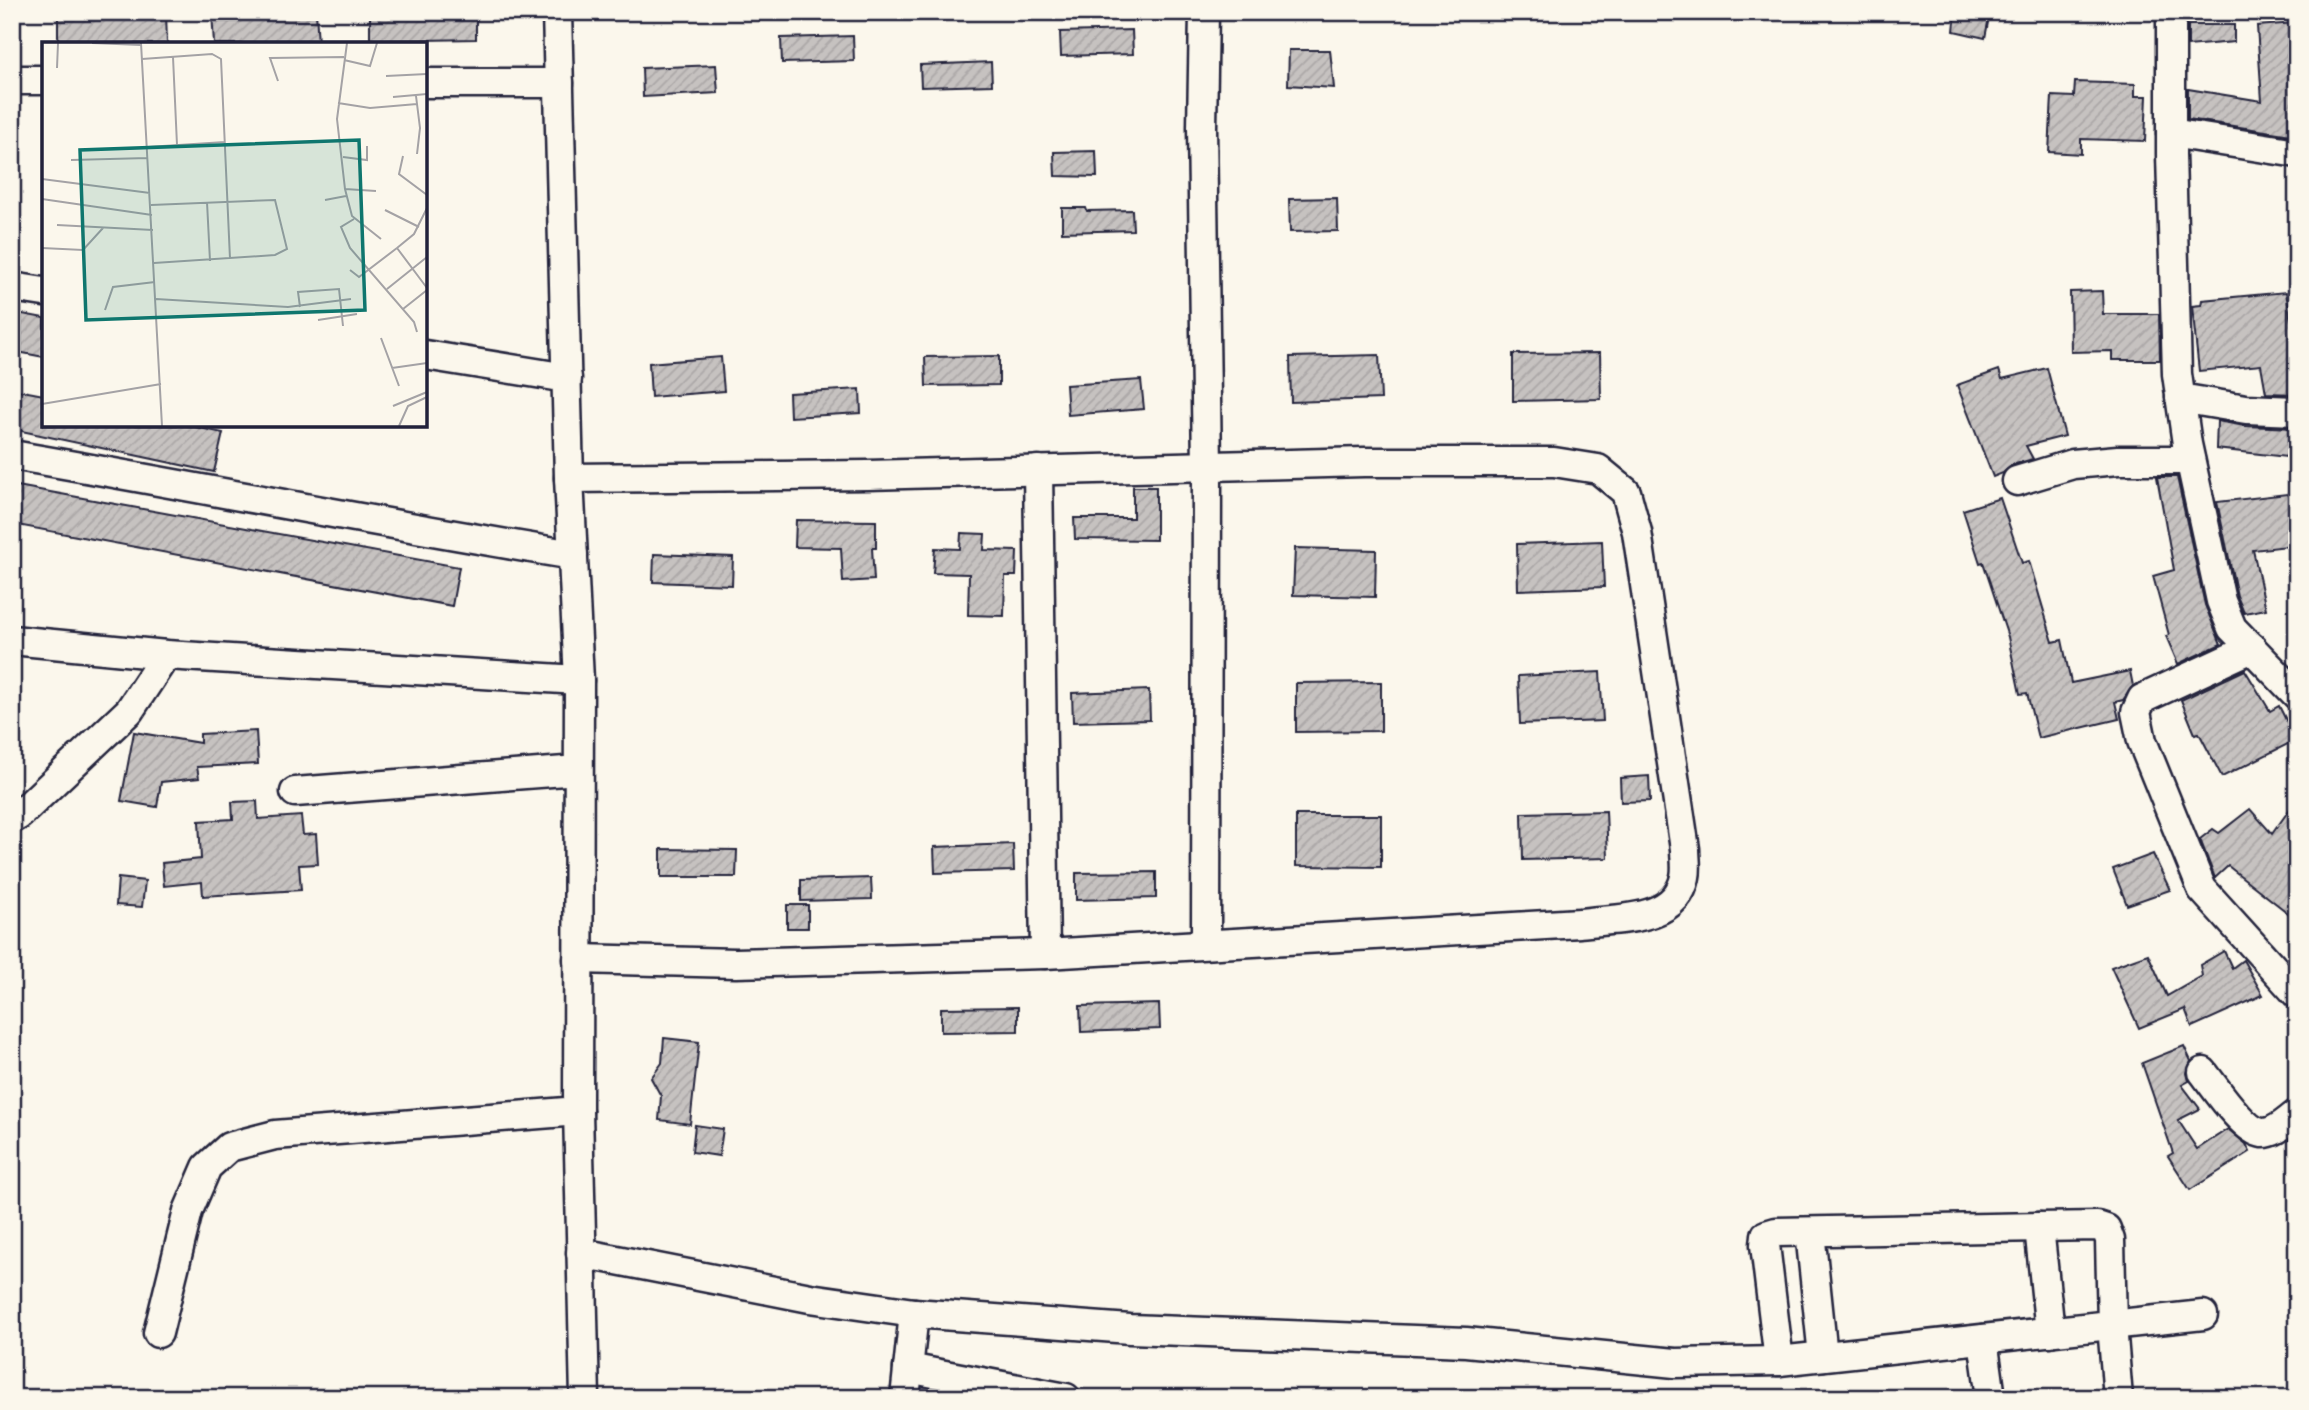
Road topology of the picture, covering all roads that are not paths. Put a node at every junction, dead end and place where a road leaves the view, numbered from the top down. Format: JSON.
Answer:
{"nodes":[{"id":1,"x":557,"y":12,"type":"edge"},
{"id":2,"x":1203,"y":12,"type":"edge"},
{"id":3,"x":2171,"y":12,"type":"edge"},
{"id":4,"x":12,"y":80,"type":"edge"},
{"id":5,"x":42,"y":80,"type":"edge"},
{"id":6,"x":427,"y":83,"type":"edge"},
{"id":7,"x":559,"y":83,"type":"junction"},
{"id":8,"x":2171,"y":133,"type":"junction"},
{"id":9,"x":2297,"y":153,"type":"edge"},
{"id":10,"x":12,"y":287,"type":"edge"},
{"id":11,"x":42,"y":292,"type":"edge"},
{"id":12,"x":427,"y":355,"type":"edge"},
{"id":13,"x":567,"y":378,"type":"junction"},
{"id":14,"x":2180,"y":398,"type":"junction"},
{"id":15,"x":2297,"y":411,"type":"edge"},
{"id":16,"x":12,"y":455,"type":"edge"},
{"id":17,"x":2190,"y":460,"type":"junction"},
{"id":18,"x":1207,"y":466,"type":"junction"},
{"id":19,"x":1038,"y":470,"type":"junction"},
{"id":20,"x":569,"y":478,"type":"junction"},
{"id":21,"x":2017,"y":481,"type":"dead end"},
{"id":22,"x":573,"y":555,"type":"junction"},
{"id":23,"x":12,"y":640,"type":"edge"},
{"id":24,"x":2252,"y":648,"type":"junction"},
{"id":25,"x":166,"y":655,"type":"junction"},
{"id":26,"x":579,"y":680,"type":"junction"},
{"id":27,"x":2297,"y":695,"type":"edge"},
{"id":28,"x":578,"y":770,"type":"junction"},
{"id":29,"x":295,"y":792,"type":"dead end"},
{"id":30,"x":12,"y":819,"type":"edge"},
{"id":31,"x":1206,"y":943,"type":"junction"},
{"id":32,"x":1045,"y":954,"type":"junction"},
{"id":33,"x":578,"y":959,"type":"junction"},
{"id":34,"x":2297,"y":994,"type":"edge"},
{"id":35,"x":2203,"y":1072,"type":"dead end"},
{"id":36,"x":578,"y":1111,"type":"junction"},
{"id":37,"x":2297,"y":1114,"type":"edge"},
{"id":38,"x":2039,"y":1227,"type":"junction"},
{"id":39,"x":1810,"y":1232,"type":"junction"},
{"id":40,"x":582,"y":1252,"type":"junction"},
{"id":41,"x":914,"y":1312,"type":"junction"},
{"id":42,"x":2203,"y":1315,"type":"dead end"},
{"id":43,"x":2112,"y":1325,"type":"junction"},
{"id":44,"x":2050,"y":1332,"type":"junction"},
{"id":45,"x":158,"y":1333,"type":"dead end"},
{"id":46,"x":1983,"y":1339,"type":"junction"},
{"id":47,"x":1824,"y":1356,"type":"junction"},
{"id":48,"x":1779,"y":1361,"type":"junction"},
{"id":49,"x":908,"y":1368,"type":"junction"},
{"id":50,"x":585,"y":1398,"type":"edge"},
{"id":51,"x":905,"y":1398,"type":"edge"},
{"id":52,"x":1066,"y":1398,"type":"edge"},
{"id":53,"x":1991,"y":1398,"type":"edge"},
{"id":54,"x":2118,"y":1398,"type":"edge"}],
"edges":[{"from":1,"to":7,"type":"street"},
{"from":2,"to":18,"type":"street"},
{"from":3,"to":8,"type":"street"},
{"from":4,"to":5,"type":"street"},
{"from":6,"to":7,"type":"street"},
{"from":7,"to":13,"type":"street"},
{"from":8,"to":9,"type":"street"},
{"from":8,"to":14,"type":"street"},
{"from":10,"to":11,"type":"street"},
{"from":12,"to":13,"type":"street"},
{"from":13,"to":20,"type":"street"},
{"from":14,"to":15,"type":"street"},
{"from":14,"to":17,"type":"street"},
{"from":16,"to":22,"type":"street"},
{"from":17,"to":21,"type":"street"},
{"from":17,"to":24,"type":"street"},
{"from":18,"to":19,"type":"street"},
{"from":18,"to":31,"type":"street"},
{"from":18,"to":31,"type":"street"},
{"from":19,"to":20,"type":"street"},
{"from":19,"to":32,"type":"street"},
{"from":20,"to":22,"type":"street"},
{"from":22,"to":26,"type":"street"},
{"from":23,"to":25,"type":"street"},
{"from":24,"to":27,"type":"street"},
{"from":24,"to":34,"type":"street"},
{"from":25,"to":26,"type":"street"},
{"from":25,"to":30,"type":"street"},
{"from":26,"to":28,"type":"street"},
{"from":28,"to":29,"type":"street"},
{"from":28,"to":33,"type":"street"},
{"from":31,"to":32,"type":"street"},
{"from":32,"to":33,"type":"street"},
{"from":33,"to":36,"type":"street"},
{"from":35,"to":37,"type":"street"},
{"from":36,"to":40,"type":"street"},
{"from":36,"to":45,"type":"street"},
{"from":38,"to":39,"type":"street"},
{"from":38,"to":43,"type":"street"},
{"from":38,"to":44,"type":"street"},
{"from":39,"to":47,"type":"street"},
{"from":39,"to":48,"type":"street"},
{"from":40,"to":41,"type":"street"},
{"from":40,"to":50,"type":"street"},
{"from":41,"to":48,"type":"street"},
{"from":41,"to":49,"type":"street"},
{"from":42,"to":43,"type":"street"},
{"from":43,"to":44,"type":"street"},
{"from":43,"to":54,"type":"street"},
{"from":44,"to":46,"type":"street"},
{"from":46,"to":47,"type":"street"},
{"from":46,"to":53,"type":"street"},
{"from":47,"to":48,"type":"street"},
{"from":49,"to":51,"type":"street"},
{"from":49,"to":52,"type":"street"}]}
